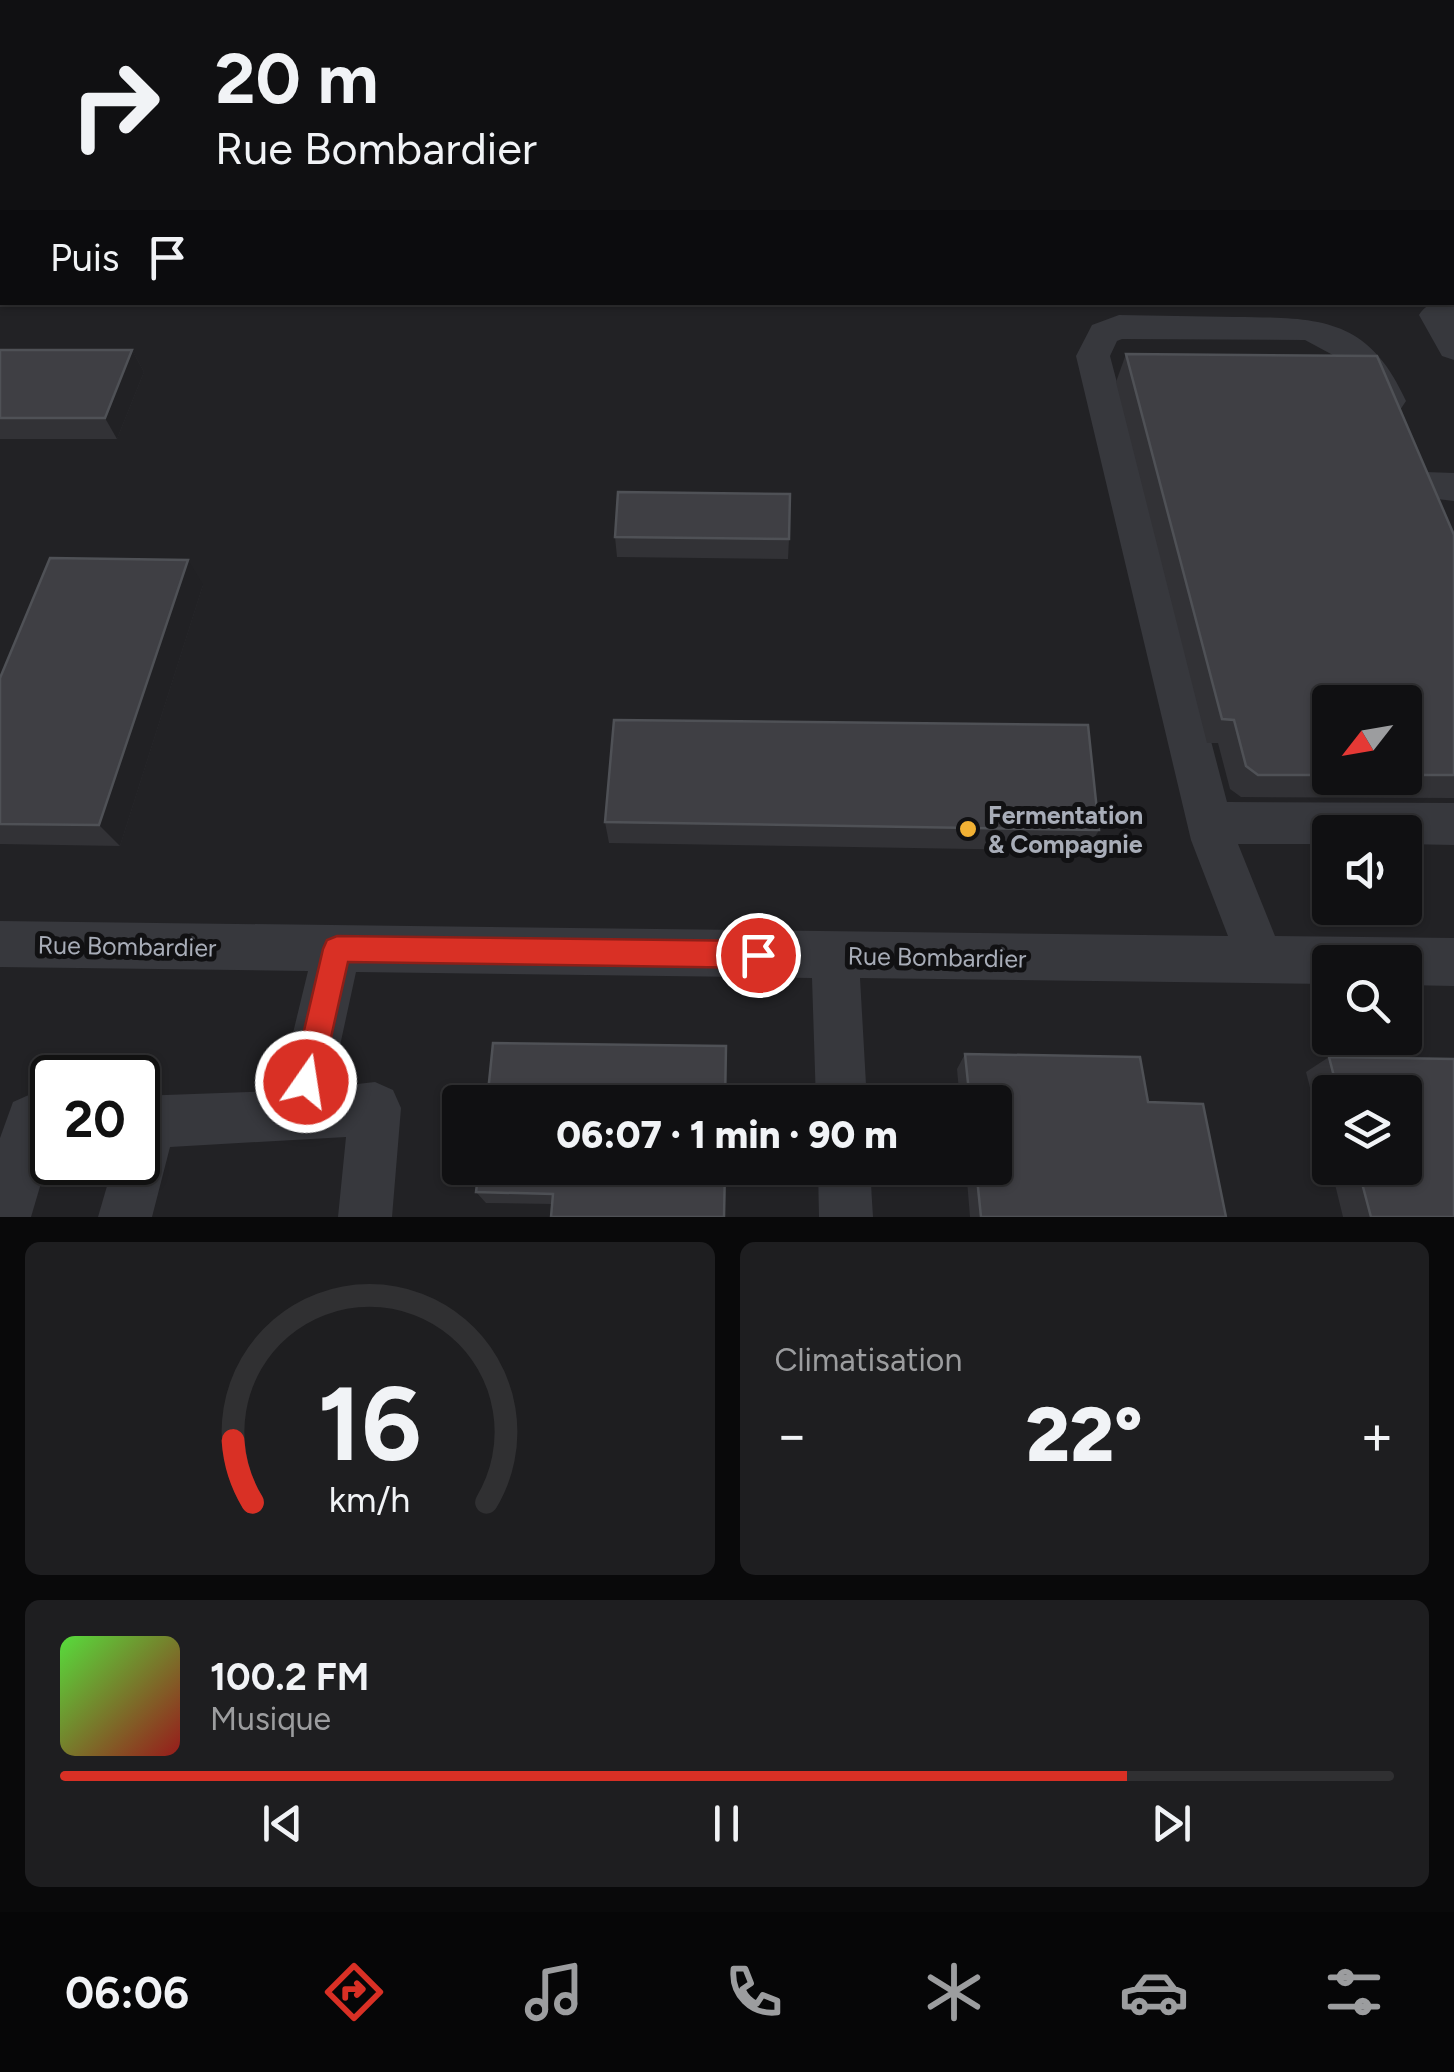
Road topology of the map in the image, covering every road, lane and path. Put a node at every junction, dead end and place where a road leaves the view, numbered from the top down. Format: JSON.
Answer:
{"nodes":[{"id":1,"x":1454,"y":307,"type":"edge"},
{"id":2,"x":1454,"y":348,"type":"edge"},
{"id":3,"x":1440,"y":498,"type":"edge"},
{"id":4,"x":1210,"y":823,"type":"junction"},
{"id":5,"x":1454,"y":824,"type":"edge"},
{"id":6,"x":0,"y":944,"type":"edge"},
{"id":7,"x":337,"y":949,"type":"junction"},
{"id":8,"x":834,"y":956,"type":"junction"},
{"id":9,"x":1261,"y":960,"type":"junction"},
{"id":10,"x":1454,"y":962,"type":"edge"},
{"id":11,"x":840,"y":1085,"type":"edge"},
{"id":12,"x":299,"y":1116,"type":"junction"},
{"id":13,"x":28,"y":1120,"type":"edge"},
{"id":14,"x":160,"y":1121,"type":"edge"},
{"id":15,"x":131,"y":1185,"type":"edge"},
{"id":16,"x":845,"y":1185,"type":"edge"},
{"id":17,"x":4,"y":1217,"type":"edge"},
{"id":18,"x":125,"y":1217,"type":"edge"},
{"id":19,"x":365,"y":1217,"type":"edge"},
{"id":20,"x":846,"y":1217,"type":"edge"}],
"edges":[{"from":1,"to":2,"type":"street"},
{"from":3,"to":4,"type":"street"},
{"from":4,"to":5,"type":"street"},
{"from":4,"to":9,"type":"street"},
{"from":6,"to":7,"type":"street","name":"Rue Bombardier"},
{"from":7,"to":8,"type":"street","name":"Rue Bombardier"},
{"from":7,"to":12,"type":"street"},
{"from":8,"to":9,"type":"street","name":"Rue Bombardier"},
{"from":8,"to":11,"type":"street"},
{"from":9,"to":10,"type":"street","name":"Rue Bombardier"},
{"from":12,"to":14,"type":"street"},
{"from":12,"to":19,"type":"street"},
{"from":13,"to":17,"type":"street"},
{"from":15,"to":18,"type":"street"},
{"from":16,"to":20,"type":"street"}]}
